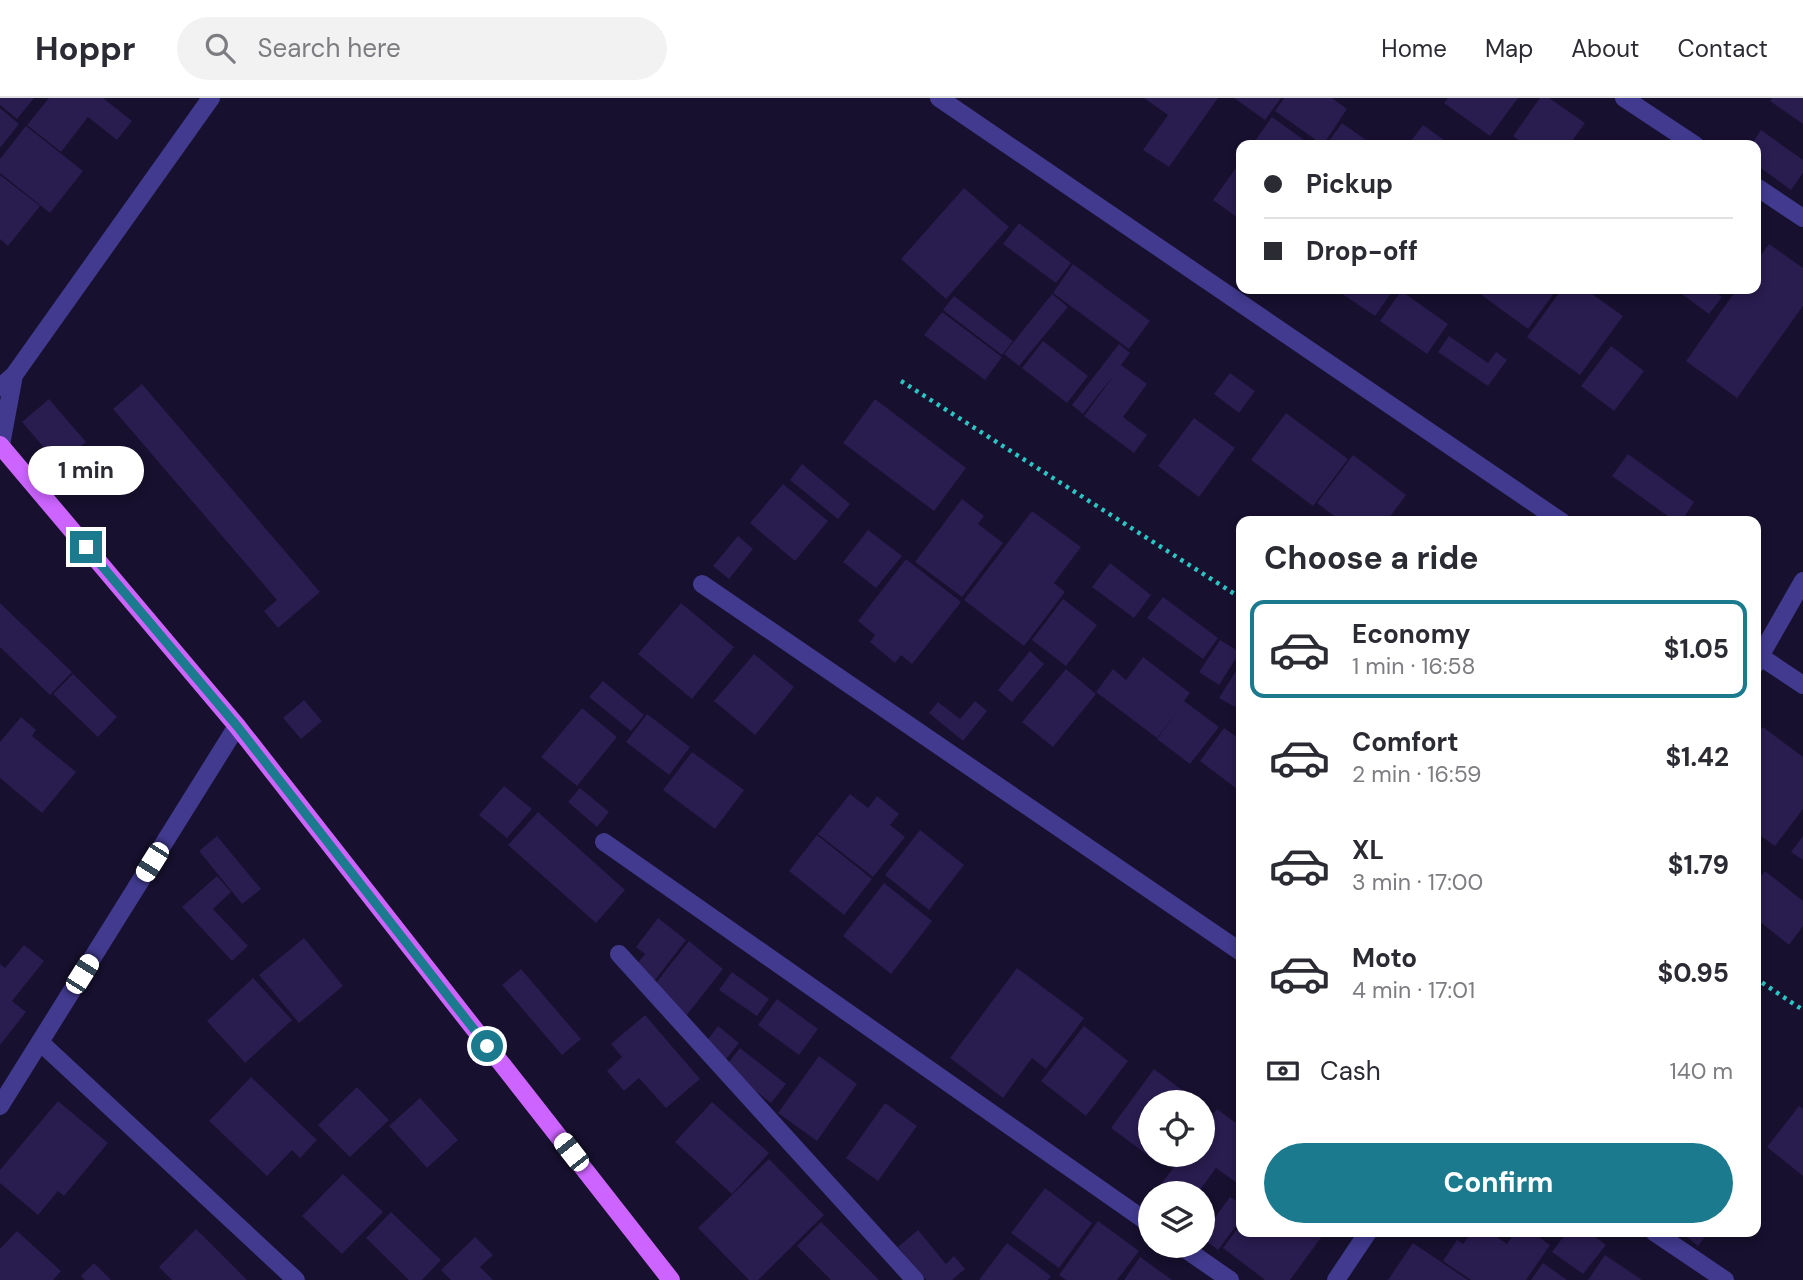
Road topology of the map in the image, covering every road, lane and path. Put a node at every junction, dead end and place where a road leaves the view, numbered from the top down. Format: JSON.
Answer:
{"nodes":[{"id":1,"x":212,"y":98,"type":"edge"},
{"id":2,"x":939,"y":98,"type":"edge"},
{"id":3,"x":1624,"y":98,"type":"edge"},
{"id":4,"x":1687,"y":140,"type":"edge"},
{"id":5,"x":1761,"y":190,"type":"edge"},
{"id":6,"x":1803,"y":218,"type":"edge"},
{"id":7,"x":7,"y":381,"type":"edge"},
{"id":8,"x":901,"y":381,"type":"dead end"},
{"id":9,"x":1,"y":447,"type":"edge"},
{"id":10,"x":1553,"y":516,"type":"edge"},
{"id":11,"x":1803,"y":581,"type":"edge"},
{"id":12,"x":702,"y":584,"type":"dead end"},
{"id":13,"x":1236,"y":595,"type":"edge"},
{"id":14,"x":1761,"y":651,"type":"edge"},
{"id":15,"x":1761,"y":660,"type":"edge"},
{"id":16,"x":1803,"y":685,"type":"edge"},
{"id":17,"x":237,"y":726,"type":"junction"},
{"id":18,"x":604,"y":842,"type":"dead end"},
{"id":19,"x":1236,"y":949,"type":"edge"},
{"id":20,"x":619,"y":954,"type":"dead end"},
{"id":21,"x":1761,"y":982,"type":"edge"},
{"id":22,"x":1803,"y":1010,"type":"edge"},
{"id":23,"x":40,"y":1042,"type":"junction"},
{"id":24,"x":0,"y":1106,"type":"edge"},
{"id":25,"x":1138,"y":1216,"type":"edge"},
{"id":26,"x":1365,"y":1237,"type":"edge"},
{"id":27,"x":1661,"y":1237,"type":"edge"},
{"id":28,"x":1198,"y":1258,"type":"edge"},
{"id":29,"x":296,"y":1280,"type":"edge"},
{"id":30,"x":671,"y":1280,"type":"edge"},
{"id":31,"x":915,"y":1280,"type":"edge"},
{"id":32,"x":1230,"y":1280,"type":"edge"},
{"id":33,"x":1336,"y":1280,"type":"edge"},
{"id":34,"x":1725,"y":1280,"type":"edge"}],
"edges":[{"from":1,"to":7,"type":"street"},
{"from":2,"to":10,"type":"street"},
{"from":3,"to":4,"type":"street"},
{"from":5,"to":6,"type":"street"},
{"from":7,"to":9,"type":"street"},
{"from":8,"to":13,"type":"path"},
{"from":9,"to":17,"type":"main road"},
{"from":11,"to":14,"type":"street"},
{"from":12,"to":19,"type":"street"},
{"from":15,"to":16,"type":"street"},
{"from":17,"to":23,"type":"street"},
{"from":17,"to":30,"type":"main road"},
{"from":18,"to":25,"type":"street"},
{"from":20,"to":31,"type":"street"},
{"from":21,"to":22,"type":"path"},
{"from":23,"to":24,"type":"street"},
{"from":23,"to":29,"type":"street"},
{"from":26,"to":33,"type":"street"},
{"from":27,"to":34,"type":"street"},
{"from":28,"to":32,"type":"street"}]}
